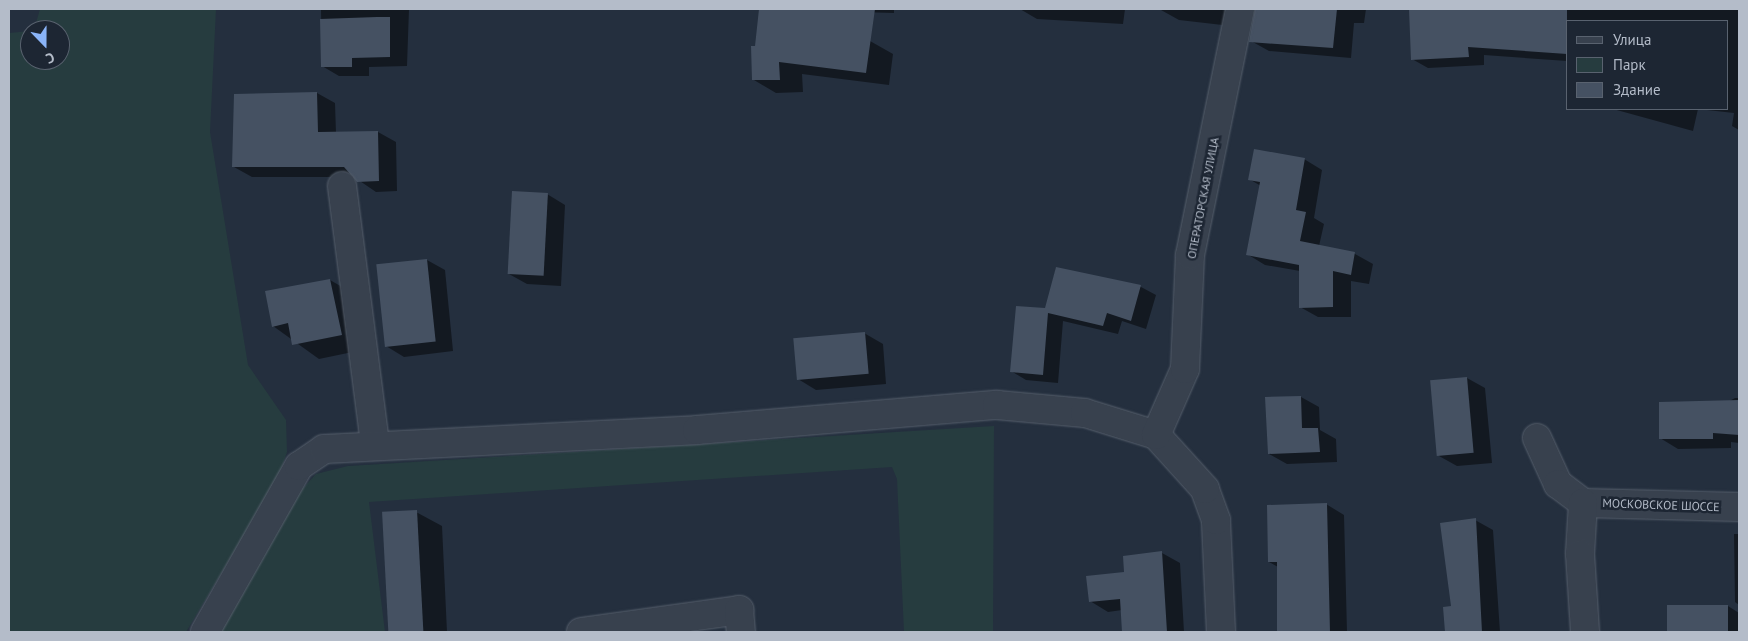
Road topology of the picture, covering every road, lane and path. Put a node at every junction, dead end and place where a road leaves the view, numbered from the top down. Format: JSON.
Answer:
{"nodes":[{"id":1,"x":1240,"y":9,"type":"edge"},
{"id":2,"x":342,"y":186,"type":"dead end"},
{"id":3,"x":1156,"y":436,"type":"junction"},
{"id":4,"x":1537,"y":438,"type":"dead end"},
{"id":5,"x":375,"y":443,"type":"junction"},
{"id":6,"x":1583,"y":502,"type":"junction"},
{"id":7,"x":1739,"y":507,"type":"edge"},
{"id":8,"x":205,"y":632,"type":"edge"},
{"id":9,"x":581,"y":632,"type":"edge"},
{"id":10,"x":741,"y":632,"type":"edge"},
{"id":11,"x":1221,"y":632,"type":"edge"},
{"id":12,"x":1585,"y":632,"type":"edge"}],
"edges":[{"from":1,"to":3,"type":"street","name":"ОПЕРАТОРСКАЯ УЛИЦА"},
{"from":2,"to":5,"type":"street"},
{"from":3,"to":5,"type":"street"},
{"from":3,"to":11,"type":"street"},
{"from":4,"to":6,"type":"street"},
{"from":5,"to":8,"type":"street"},
{"from":6,"to":7,"type":"street","name":"МОСКОВСКОЕ ШОССЕ"},
{"from":6,"to":12,"type":"street"},
{"from":9,"to":10,"type":"street"}]}
